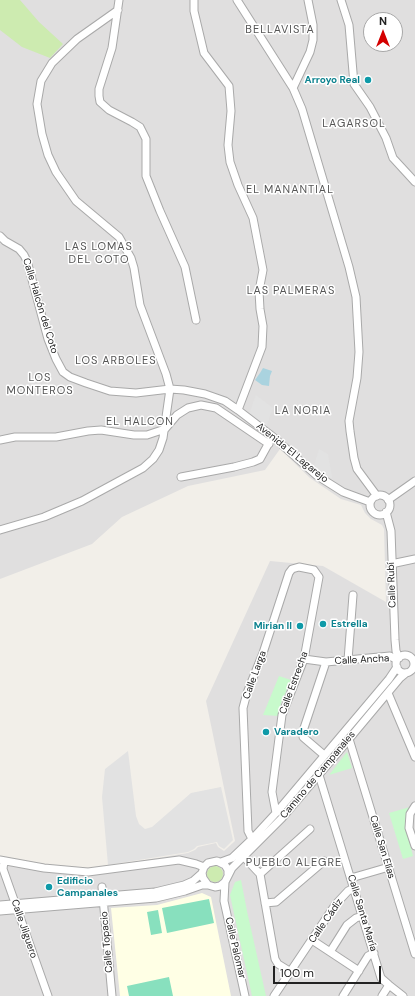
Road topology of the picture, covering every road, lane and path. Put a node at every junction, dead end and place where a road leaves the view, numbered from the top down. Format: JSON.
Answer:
{"nodes":[{"id":1,"x":119,"y":0,"type":"edge"},
{"id":2,"x":194,"y":0,"type":"edge"},
{"id":3,"x":237,"y":0,"type":"edge"},
{"id":4,"x":308,"y":0,"type":"edge"},
{"id":5,"x":341,"y":0,"type":"edge"},
{"id":6,"x":118,"y":10,"type":"junction"},
{"id":7,"x":293,"y":88,"type":"junction"},
{"id":8,"x":415,"y":182,"type":"edge"},
{"id":9,"x":0,"y":236,"type":"edge"},
{"id":10,"x":196,"y":320,"type":"dead end"},
{"id":11,"x":170,"y":389,"type":"junction"},
{"id":12,"x":238,"y":410,"type":"junction"},
{"id":13,"x":165,"y":429,"type":"junction"},
{"id":14,"x":272,"y":436,"type":"junction"},
{"id":15,"x":0,"y":440,"type":"edge"},
{"id":16,"x":269,"y":444,"type":"junction"},
{"id":17,"x":181,"y":477,"type":"dead end"},
{"id":18,"x":415,"y":481,"type":"edge"},
{"id":19,"x":377,"y":496,"type":"junction"},
{"id":20,"x":388,"y":500,"type":"junction"},
{"id":21,"x":370,"y":502,"type":"junction"},
{"id":22,"x":386,"y":512,"type":"junction"},
{"id":23,"x":0,"y":530,"type":"edge"},
{"id":24,"x":415,"y":559,"type":"edge"},
{"id":25,"x":392,"y":564,"type":"junction"},
{"id":26,"x":299,"y":567,"type":"joint"},
{"id":27,"x":353,"y":595,"type":"dead end"},
{"id":28,"x":411,"y":654,"type":"edge"},
{"id":29,"x":304,"y":659,"type":"junction"},
{"id":30,"x":348,"y":660,"type":"junction"},
{"id":31,"x":326,"y":662,"type":"junction"},
{"id":32,"x":398,"y":662,"type":"junction"},
{"id":33,"x":414,"y":664,"type":"edge"},
{"id":34,"x":406,"y":673,"type":"junction"},
{"id":35,"x":388,"y":693,"type":"junction"},
{"id":36,"x":349,"y":739,"type":"junction"},
{"id":37,"x":324,"y":755,"type":"junction"},
{"id":38,"x":415,"y":757,"type":"edge"},
{"id":39,"x":319,"y":775,"type":"junction"},
{"id":40,"x":415,"y":806,"type":"edge"},
{"id":41,"x":276,"y":813,"type":"junction"},
{"id":42,"x":310,"y":829,"type":"dead end"},
{"id":43,"x":252,"y":839,"type":"junction"},
{"id":44,"x":415,"y":846,"type":"edge"},
{"id":45,"x":244,"y":857,"type":"junction"},
{"id":46,"x":2,"y":861,"type":"edge"},
{"id":47,"x":324,"y":861,"type":"dead end"},
{"id":48,"x":221,"y":862,"type":"junction"},
{"id":49,"x":389,"y":867,"type":"junction"},
{"id":50,"x":203,"y":870,"type":"junction"},
{"id":51,"x":228,"y":874,"type":"junction"},
{"id":52,"x":260,"y":874,"type":"junction"},
{"id":53,"x":351,"y":878,"type":"junction"},
{"id":54,"x":225,"y":882,"type":"junction"},
{"id":55,"x":212,"y":886,"type":"junction"},
{"id":56,"x":102,"y":887,"type":"dead end"},
{"id":57,"x":354,"y":888,"type":"junction"},
{"id":58,"x":103,"y":900,"type":"junction"},
{"id":59,"x":224,"y":901,"type":"junction"},
{"id":60,"x":265,"y":903,"type":"junction"},
{"id":61,"x":0,"y":906,"type":"edge"},
{"id":62,"x":17,"y":907,"type":"junction"},
{"id":63,"x":0,"y":912,"type":"edge"},
{"id":64,"x":362,"y":916,"type":"junction"},
{"id":65,"x":312,"y":940,"type":"junction"},
{"id":66,"x":330,"y":952,"type":"junction"},
{"id":67,"x":374,"y":953,"type":"junction"},
{"id":68,"x":415,"y":954,"type":"edge"},
{"id":69,"x":359,"y":971,"type":"junction"},
{"id":70,"x":291,"y":972,"type":"junction"},
{"id":71,"x":389,"y":985,"type":"junction"},
{"id":72,"x":48,"y":996,"type":"edge"},
{"id":73,"x":112,"y":996,"type":"edge"},
{"id":74,"x":246,"y":996,"type":"edge"},
{"id":75,"x":274,"y":996,"type":"edge"},
{"id":76,"x":343,"y":996,"type":"edge"},
{"id":77,"x":382,"y":996,"type":"edge"},
{"id":78,"x":403,"y":996,"type":"edge"}],
"edges":[{"from":1,"to":6,"type":"street"},
{"from":2,"to":12,"type":"street"},
{"from":3,"to":7,"type":"street"},
{"from":4,"to":7,"type":"street"},
{"from":5,"to":8,"type":"street"},
{"from":6,"to":10,"type":"street"},
{"from":6,"to":11,"type":"street"},
{"from":7,"to":19,"type":"street"},
{"from":9,"to":11,"type":"street","name":"Calle Halcón del Coto"},
{"from":11,"to":12,"type":"street","name":"Calle Halcón del Coto"},
{"from":11,"to":13,"type":"street"},
{"from":12,"to":14,"type":"street","name":"Avenida El Lagarejo"},
{"from":13,"to":15,"type":"street"},
{"from":13,"to":16,"type":"street"},
{"from":13,"to":23,"type":"street"},
{"from":14,"to":16,"type":"street"},
{"from":14,"to":21,"type":"street","name":"Avenida El Lagarejo"},
{"from":16,"to":17,"type":"street"},
{"from":18,"to":20,"type":"street"},
{"from":19,"to":20,"type":"street"},
{"from":19,"to":21,"type":"street"},
{"from":20,"to":22,"type":"street"},
{"from":21,"to":22,"type":"street"},
{"from":22,"to":25,"type":"street","name":"Calle Rubí"},
{"from":24,"to":25,"type":"street"},
{"from":25,"to":32,"type":"street","name":"Calle Rubí"},
{"from":26,"to":29,"type":"street","name":"Calle Estrecha"},
{"from":26,"to":43,"type":"street","name":"Calle Larga"},
{"from":27,"to":30,"type":"street"},
{"from":28,"to":32,"type":"street"},
{"from":28,"to":33,"type":"street"},
{"from":29,"to":31,"type":"street","name":"Calle Ancha"},
{"from":29,"to":41,"type":"street","name":"Calle Estrecha"},
{"from":30,"to":31,"type":"street","name":"Calle Ancha"},
{"from":30,"to":32,"type":"street","name":"Calle Ancha"},
{"from":31,"to":37,"type":"street","name":"Calle Ancha"},
{"from":32,"to":34,"type":"street"},
{"from":32,"to":37,"type":"street","name":"Camino de Campanales"},
{"from":33,"to":34,"type":"street","name":"Camino de Campanales"},
{"from":34,"to":35,"type":"street","name":"Camino de Campanales"},
{"from":35,"to":36,"type":"street","name":"Camino de Campanales"},
{"from":35,"to":38,"type":"street"},
{"from":36,"to":39,"type":"street","name":"Camino de Campanales"},
{"from":36,"to":49,"type":"street","name":"Calle San Elías"},
{"from":37,"to":41,"type":"street","name":"Camino de Campanales"},
{"from":39,"to":45,"type":"street","name":"Camino de Campanales"},
{"from":39,"to":53,"type":"street","name":"Calle Santa María"},
{"from":40,"to":44,"type":"street"},
{"from":41,"to":43,"type":"street","name":"Camino de Campanales"},
{"from":42,"to":52,"type":"street"},
{"from":43,"to":48,"type":"street","name":"Camino de Campanales"},
{"from":45,"to":51,"type":"street","name":"Camino de Campanales"},
{"from":45,"to":52,"type":"street"},
{"from":46,"to":50,"type":"street"},
{"from":46,"to":62,"type":"street","name":"Calle Jilguero"},
{"from":47,"to":60,"type":"street"},
{"from":48,"to":50,"type":"street"},
{"from":48,"to":51,"type":"street"},
{"from":49,"to":53,"type":"street"},
{"from":49,"to":68,"type":"street","name":"Calle San Elías"},
{"from":50,"to":55,"type":"street"},
{"from":50,"to":58,"type":"street"},
{"from":51,"to":54,"type":"street"},
{"from":52,"to":60,"type":"street"},
{"from":53,"to":57,"type":"street","name":"Calle Santa María"},
{"from":54,"to":55,"type":"street"},
{"from":54,"to":59,"type":"street","name":"Calle Palomar"},
{"from":55,"to":58,"type":"street"},
{"from":55,"to":59,"type":"street","name":"Calle Palomar"},
{"from":56,"to":58,"type":"street","name":"Calle Topacio"},
{"from":57,"to":64,"type":"street","name":"Calle Santa María"},
{"from":57,"to":65,"type":"street","name":"Calle Cádiz"},
{"from":58,"to":62,"type":"street"},
{"from":58,"to":73,"type":"street","name":"Calle Topacio"},
{"from":59,"to":74,"type":"street","name":"Calle Palomar"},
{"from":60,"to":70,"type":"street"},
{"from":61,"to":62,"type":"street"},
{"from":62,"to":63,"type":"street"},
{"from":62,"to":72,"type":"street","name":"Calle Jilguero"},
{"from":64,"to":66,"type":"street"},
{"from":64,"to":67,"type":"street","name":"Calle Santa María"},
{"from":65,"to":66,"type":"street"},
{"from":65,"to":70,"type":"street","name":"Calle Cádiz"},
{"from":66,"to":69,"type":"street"},
{"from":67,"to":69,"type":"street"},
{"from":67,"to":71,"type":"street","name":"Calle Santa María"},
{"from":69,"to":76,"type":"street"},
{"from":70,"to":75,"type":"street","name":"Calle Cádiz"},
{"from":71,"to":77,"type":"street"},
{"from":71,"to":78,"type":"street","name":"Calle Santa María"}]}
